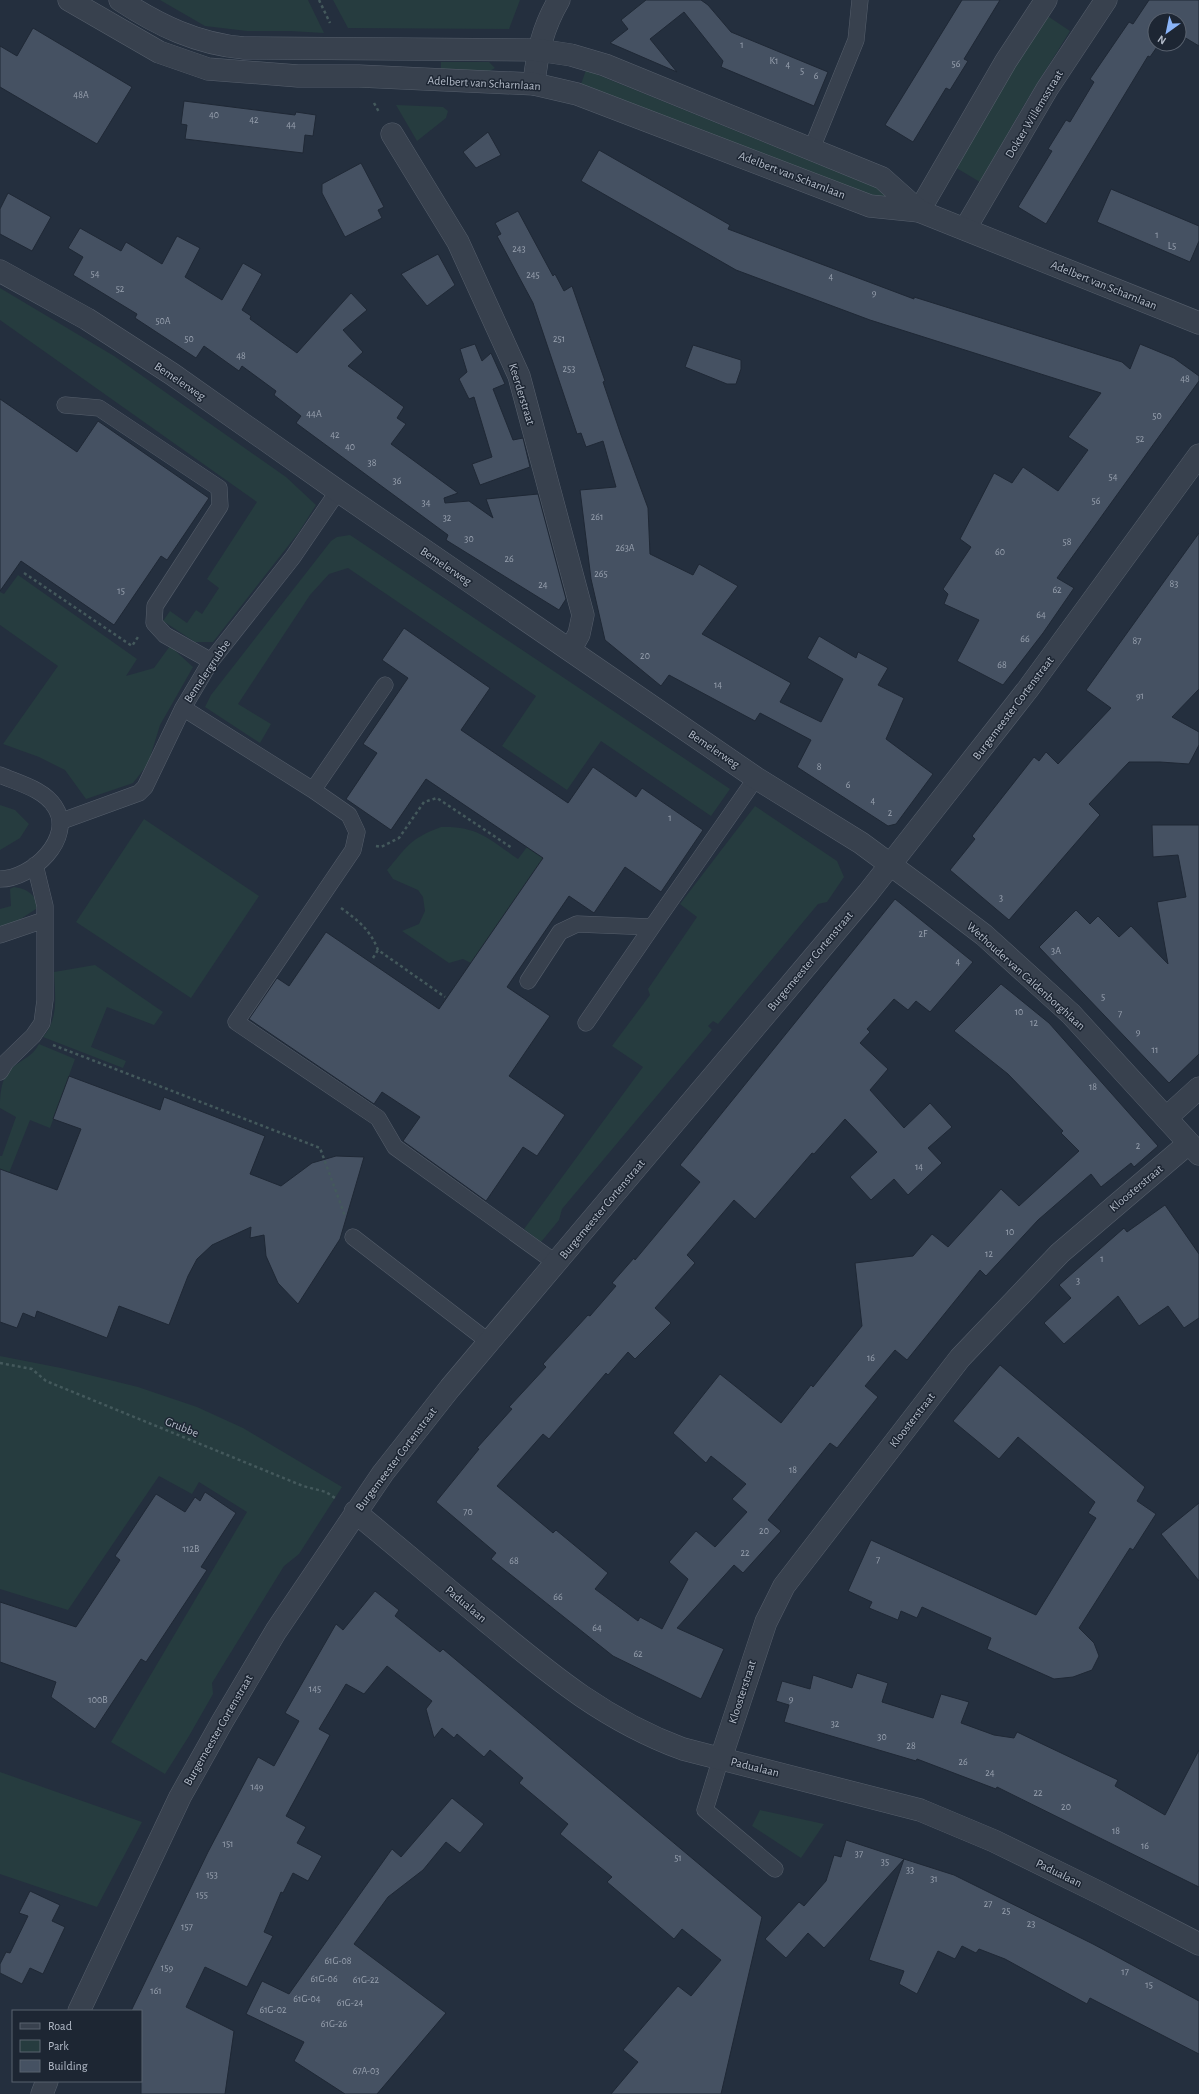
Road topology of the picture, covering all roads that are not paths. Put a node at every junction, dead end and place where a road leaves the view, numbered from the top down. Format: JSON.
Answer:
{"nodes":[{"id":1,"x":69,"y":0,"type":"edge"},
{"id":2,"x":120,"y":0,"type":"edge"},
{"id":3,"x":559,"y":0,"type":"edge"},
{"id":4,"x":860,"y":0,"type":"edge"},
{"id":5,"x":1046,"y":0,"type":"edge"},
{"id":6,"x":1106,"y":0,"type":"edge"},
{"id":7,"x":538,"y":50,"type":"junction"},
{"id":8,"x":534,"y":84,"type":"junction"},
{"id":9,"x":392,"y":134,"type":"dead end"},
{"id":10,"x":812,"y":148,"type":"junction"},
{"id":11,"x":919,"y":210,"type":"junction"},
{"id":12,"x":965,"y":229,"type":"junction"},
{"id":13,"x":0,"y":271,"type":"edge"},
{"id":14,"x":1199,"y":323,"type":"edge"},
{"id":15,"x":65,"y":405,"type":"dead end"},
{"id":16,"x":1199,"y":455,"type":"edge"},
{"id":17,"x":338,"y":491,"type":"junction"},
{"id":18,"x":570,"y":650,"type":"junction"},
{"id":19,"x":211,"y":662,"type":"junction"},
{"id":20,"x":385,"y":685,"type":"dead end"},
{"id":21,"x":183,"y":708,"type":"junction"},
{"id":22,"x":0,"y":775,"type":"edge"},
{"id":23,"x":756,"y":778,"type":"junction"},
{"id":24,"x":313,"y":790,"type":"junction"},
{"id":25,"x":62,"y":822,"type":"junction"},
{"id":26,"x":35,"y":865,"type":"junction"},
{"id":27,"x":890,"y":865,"type":"junction"},
{"id":28,"x":0,"y":878,"type":"edge"},
{"id":29,"x":44,"y":920,"type":"junction"},
{"id":30,"x":652,"y":927,"type":"junction"},
{"id":31,"x":0,"y":935,"type":"edge"},
{"id":32,"x":528,"y":981,"type":"dead end"},
{"id":33,"x":586,"y":1023,"type":"dead end"},
{"id":34,"x":0,"y":1072,"type":"edge"},
{"id":35,"x":1199,"y":1088,"type":"edge"},
{"id":36,"x":1166,"y":1118,"type":"junction"},
{"id":37,"x":1194,"y":1149,"type":"edge"},
{"id":38,"x":353,"y":1237,"type":"road end"},
{"id":39,"x":556,"y":1263,"type":"junction"},
{"id":40,"x":489,"y":1342,"type":"junction"},
{"id":41,"x":355,"y":1512,"type":"junction"},
{"id":42,"x":721,"y":1758,"type":"junction"},
{"id":43,"x":776,"y":1869,"type":"dead end"},
{"id":44,"x":1199,"y":1944,"type":"edge"},
{"id":45,"x":79,"y":2010,"type":"edge"},
{"id":46,"x":47,"y":2082,"type":"edge"},
{"id":47,"x":42,"y":2094,"type":"edge"}],
"edges":[{"from":1,"to":8,"type":"street","name":"Adelbert van Scharnlaan"},
{"from":2,"to":7,"type":"street","name":"Adelbert van Scharnlaan"},
{"from":3,"to":7,"type":"street"},
{"from":4,"to":10,"type":"lane"},
{"from":5,"to":11,"type":"street"},
{"from":6,"to":12,"type":"street","name":"Dokter Willemsstraat"},
{"from":7,"to":8,"type":"street"},
{"from":7,"to":10,"type":"street","name":"Adelbert van Scharnlaan"},
{"from":8,"to":11,"type":"street","name":"Adelbert van Scharnlaan"},
{"from":9,"to":18,"type":"street","name":"Keerderstraat"},
{"from":10,"to":11,"type":"street","name":"Adelbert van Scharnlaan"},
{"from":11,"to":12,"type":"street","name":"Adelbert van Scharnlaan"},
{"from":12,"to":14,"type":"street","name":"Adelbert van Scharnlaan"},
{"from":13,"to":17,"type":"street","name":"Bemelerweg"},
{"from":15,"to":19,"type":"lane"},
{"from":16,"to":27,"type":"street","name":"Burgemeester Cortenstraat"},
{"from":17,"to":18,"type":"street","name":"Bemelerweg"},
{"from":17,"to":19,"type":"lane","name":"Bemelergrubbe"},
{"from":18,"to":23,"type":"street","name":"Bemelerweg"},
{"from":19,"to":21,"type":"lane","name":"Bemelergrubbe"},
{"from":20,"to":24,"type":"lane"},
{"from":21,"to":24,"type":"lane"},
{"from":21,"to":25,"type":"lane","name":"Bemelergrubbe"},
{"from":22,"to":25,"type":"lane"},
{"from":23,"to":27,"type":"street","name":"Bemelerweg"},
{"from":23,"to":30,"type":"lane"},
{"from":24,"to":39,"type":"lane"},
{"from":25,"to":26,"type":"lane"},
{"from":26,"to":28,"type":"lane"},
{"from":26,"to":29,"type":"lane"},
{"from":27,"to":36,"type":"street","name":"Wethouder van Caldenborghlaan"},
{"from":27,"to":39,"type":"street","name":"Burgemeester Cortenstraat"},
{"from":29,"to":31,"type":"lane"},
{"from":29,"to":34,"type":"lane"},
{"from":30,"to":32,"type":"lane"},
{"from":30,"to":33,"type":"lane"},
{"from":35,"to":36,"type":"street"},
{"from":36,"to":37,"type":"street","name":"Wethouder van Caldenborghlaan"},
{"from":37,"to":42,"type":"street","name":"Kloosterstraat"},
{"from":38,"to":40,"type":"lane"},
{"from":39,"to":40,"type":"street","name":"Burgemeester Cortenstraat"},
{"from":40,"to":41,"type":"street","name":"Burgemeester Cortenstraat"},
{"from":41,"to":42,"type":"street","name":"Padualaan"},
{"from":41,"to":45,"type":"street","name":"Burgemeester Cortenstraat"},
{"from":42,"to":43,"type":"lane"},
{"from":42,"to":44,"type":"street","name":"Padualaan"},
{"from":46,"to":47,"type":"street"}]}
